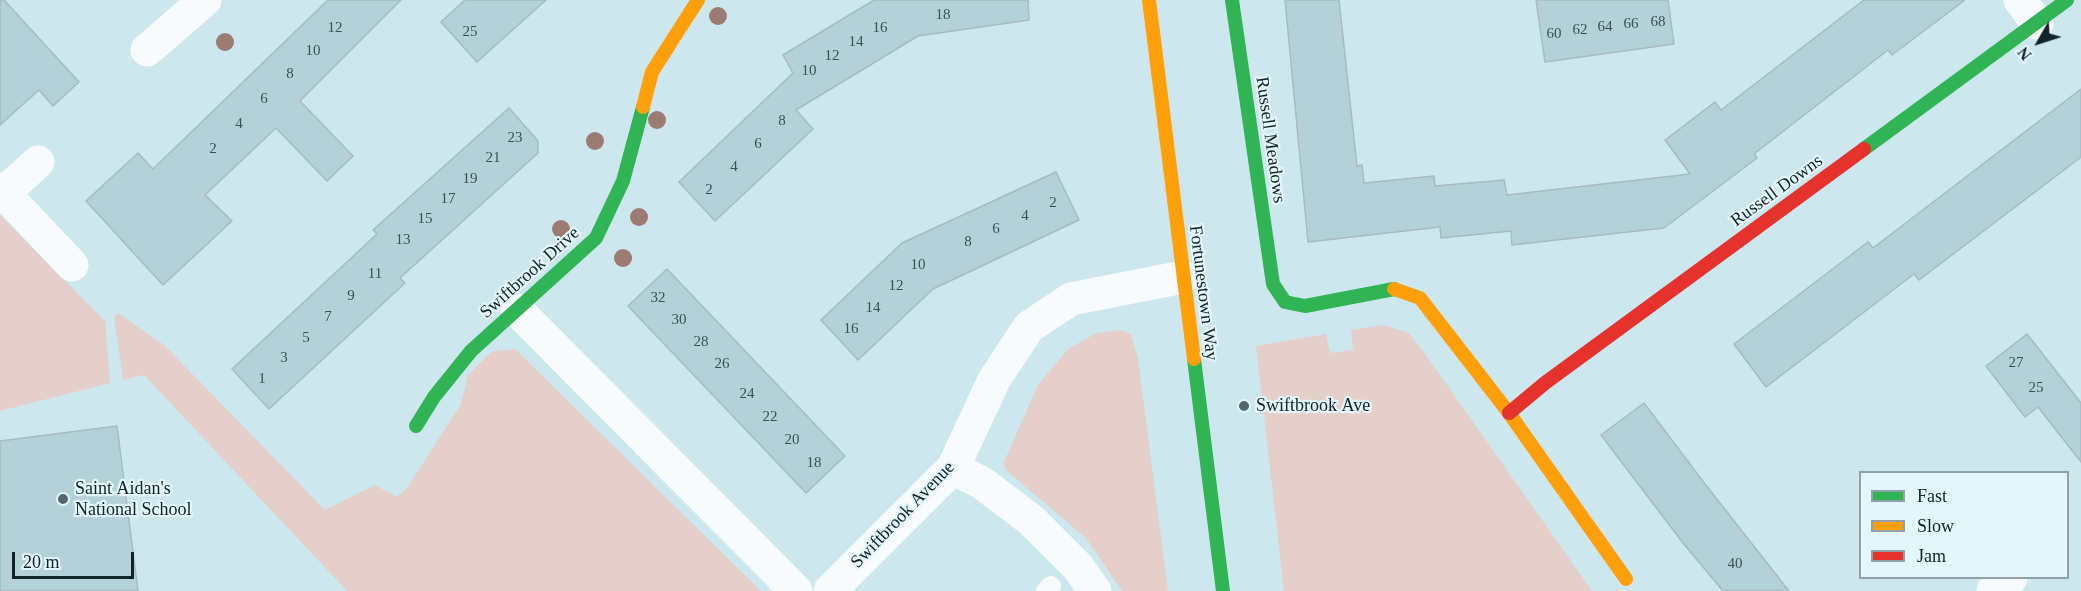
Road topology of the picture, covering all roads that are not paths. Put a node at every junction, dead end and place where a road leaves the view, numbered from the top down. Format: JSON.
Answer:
{"nodes":[{"id":1,"x":205,"y":0,"type":"edge"},
{"id":2,"x":698,"y":0,"type":"edge"},
{"id":3,"x":1149,"y":0,"type":"edge"},
{"id":4,"x":1232,"y":0,"type":"edge"},
{"id":5,"x":2067,"y":0,"type":"edge"},
{"id":6,"x":2029,"y":11,"type":"edge"},
{"id":7,"x":147,"y":50,"type":"dead end"},
{"id":8,"x":38,"y":162,"type":"dead end"},
{"id":9,"x":2,"y":191,"type":"edge"},
{"id":10,"x":72,"y":266,"type":"dead end"},
{"id":11,"x":1183,"y":277,"type":"junction"},
{"id":12,"x":517,"y":310,"type":"junction"},
{"id":13,"x":1509,"y":413,"type":"junction"},
{"id":14,"x":416,"y":426,"type":"dead end"},
{"id":15,"x":953,"y":468,"type":"junction"},
{"id":16,"x":1626,"y":579,"type":"dead end"},
{"id":17,"x":2010,"y":579,"type":"edge"},
{"id":18,"x":795,"y":591,"type":"edge"},
{"id":19,"x":830,"y":591,"type":"edge"},
{"id":20,"x":1095,"y":591,"type":"edge"},
{"id":21,"x":1223,"y":591,"type":"edge"},
{"id":22,"x":1993,"y":591,"type":"edge"}],
"edges":[{"from":1,"to":7,"type":"street"},
{"from":2,"to":12,"type":"street","name":"Swiftbrook Drive"},
{"from":3,"to":11,"type":"street","name":"Fortunestown Way"},
{"from":4,"to":13,"type":"street","name":"Russell Meadows"},
{"from":5,"to":6,"type":"street","name":"Russell Downs"},
{"from":6,"to":13,"type":"street","name":"Russell Downs"},
{"from":8,"to":9,"type":"street"},
{"from":9,"to":10,"type":"street"},
{"from":11,"to":15,"type":"street","name":"Swiftbrook Avenue"},
{"from":11,"to":21,"type":"street","name":"Fortunestown Way"},
{"from":12,"to":14,"type":"street","name":"Swiftbrook Drive"},
{"from":12,"to":18,"type":"street"},
{"from":13,"to":16,"type":"street"},
{"from":15,"to":19,"type":"street","name":"Swiftbrook Avenue"},
{"from":15,"to":20,"type":"street"},
{"from":17,"to":22,"type":"street"}]}
